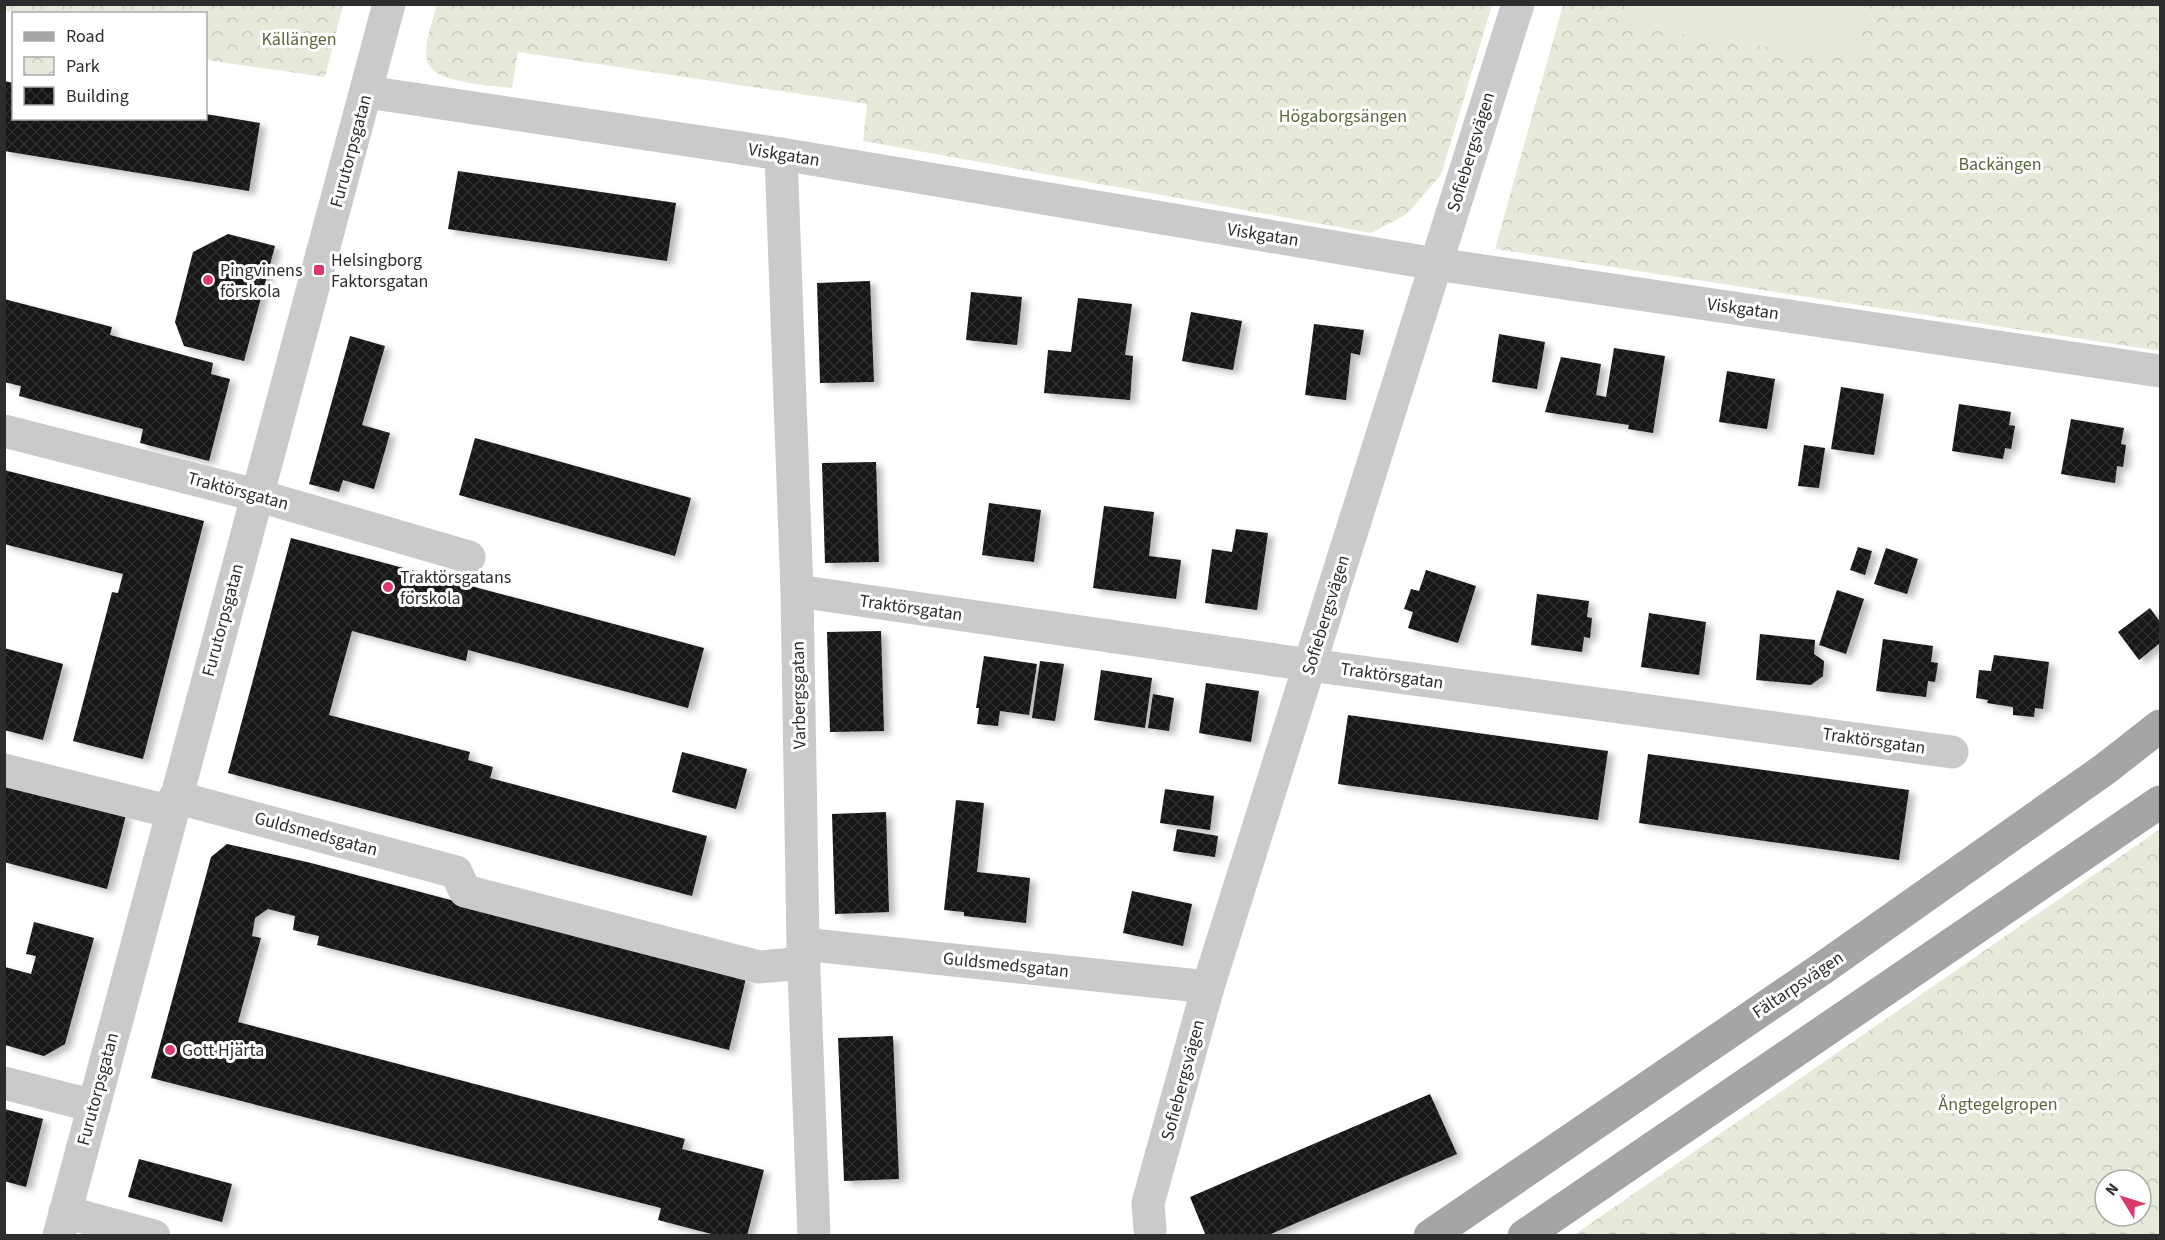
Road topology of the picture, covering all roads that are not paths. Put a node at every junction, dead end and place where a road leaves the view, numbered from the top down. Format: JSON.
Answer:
{"nodes":[{"id":1,"x":389,"y":4,"type":"edge"},
{"id":2,"x":1518,"y":4,"type":"edge"},
{"id":3,"x":367,"y":92,"type":"junction"},
{"id":4,"x":781,"y":154,"type":"junction"},
{"id":5,"x":1436,"y":264,"type":"junction"},
{"id":6,"x":2160,"y":371,"type":"edge"},
{"id":7,"x":4,"y":431,"type":"edge"},
{"id":8,"x":256,"y":495,"type":"junction"},
{"id":9,"x":469,"y":557,"type":"dead end"},
{"id":10,"x":797,"y":591,"type":"junction"},
{"id":11,"x":1310,"y":665,"type":"junction"},
{"id":12,"x":2160,"y":726,"type":"edge"},
{"id":13,"x":1953,"y":752,"type":"dead end"},
{"id":14,"x":4,"y":770,"type":"edge"},
{"id":15,"x":2160,"y":802,"type":"edge"},
{"id":16,"x":174,"y":804,"type":"junction"},
{"id":17,"x":803,"y":953,"type":"junction"},
{"id":18,"x":1208,"y":987,"type":"junction"},
{"id":19,"x":4,"y":1083,"type":"edge"},
{"id":20,"x":94,"y":1106,"type":"junction"},
{"id":21,"x":62,"y":1224,"type":"edge"},
{"id":22,"x":1150,"y":1230,"type":"dead end"},
{"id":23,"x":154,"y":1236,"type":"edge"},
{"id":24,"x":814,"y":1236,"type":"edge"},
{"id":25,"x":1430,"y":1236,"type":"edge"},
{"id":26,"x":1524,"y":1236,"type":"edge"}],
"edges":[{"from":1,"to":3,"type":"street","name":"Furutorpsgatan"},
{"from":2,"to":5,"type":"street","name":"Sofiebergsvägen"},
{"from":3,"to":4,"type":"street","name":"Viskgatan"},
{"from":3,"to":8,"type":"street","name":"Furutorpsgatan"},
{"from":4,"to":5,"type":"street","name":"Viskgatan"},
{"from":4,"to":10,"type":"street","name":"Varbergsgatan"},
{"from":5,"to":6,"type":"street","name":"Viskgatan"},
{"from":5,"to":11,"type":"street","name":"Sofiebergsvägen"},
{"from":7,"to":8,"type":"street","name":"Traktörsgatan"},
{"from":8,"to":9,"type":"street","name":"Traktörsgatan"},
{"from":8,"to":16,"type":"street","name":"Furutorpsgatan"},
{"from":10,"to":11,"type":"street","name":"Traktörsgatan"},
{"from":10,"to":17,"type":"street","name":"Varbergsgatan"},
{"from":11,"to":13,"type":"street","name":"Traktörsgatan"},
{"from":11,"to":18,"type":"street","name":"Sofiebergsvägen"},
{"from":12,"to":25,"type":"main road","name":"Fältarpsvägen"},
{"from":14,"to":16,"type":"street","name":"Guldsmedsgatan"},
{"from":15,"to":26,"type":"main road"},
{"from":16,"to":17,"type":"street","name":"Guldsmedsgatan"},
{"from":16,"to":20,"type":"street","name":"Furutorpsgatan"},
{"from":17,"to":18,"type":"street","name":"Guldsmedsgatan"},
{"from":17,"to":24,"type":"street","name":"Varbergsgatan"},
{"from":18,"to":22,"type":"street","name":"Sofiebergsvägen"},
{"from":19,"to":20,"type":"street"},
{"from":20,"to":21,"type":"street","name":"Furutorpsgatan"},
{"from":21,"to":23,"type":"street"}]}
